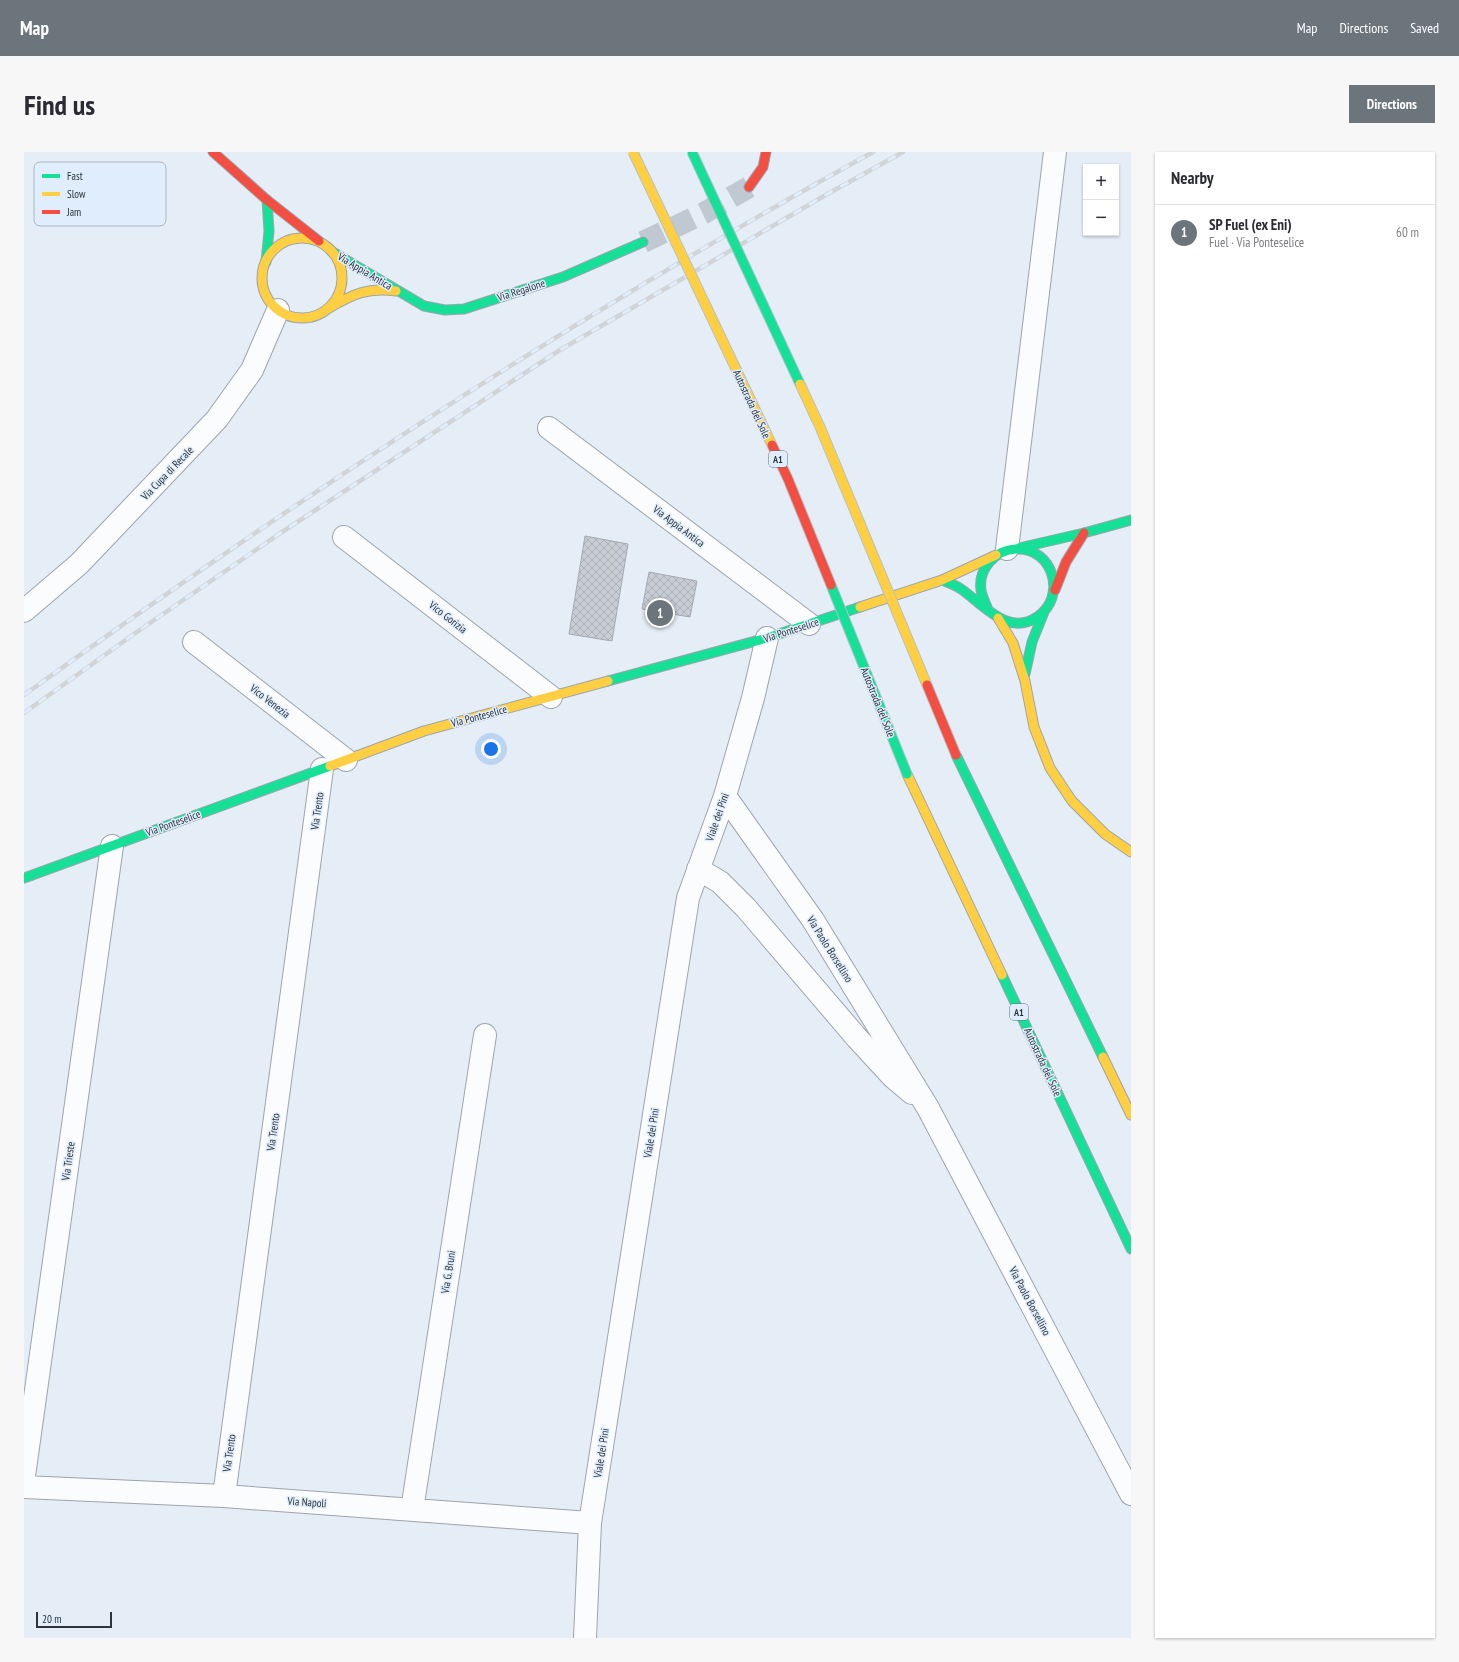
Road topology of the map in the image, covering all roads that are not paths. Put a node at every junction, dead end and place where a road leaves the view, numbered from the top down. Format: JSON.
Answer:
{"nodes":[{"id":1,"x":213,"y":152,"type":"edge"},
{"id":2,"x":633,"y":152,"type":"edge"},
{"id":3,"x":692,"y":152,"type":"edge"},
{"id":4,"x":766,"y":152,"type":"edge"},
{"id":5,"x":1055,"y":152,"type":"edge"},
{"id":6,"x":748,"y":186,"type":"tunnel mouth"},
{"id":7,"x":266,"y":200,"type":"junction"},
{"id":8,"x":643,"y":242,"type":"tunnel mouth"},
{"id":9,"x":321,"y":243,"type":"junction"},
{"id":10,"x":331,"y":251,"type":"junction"},
{"id":11,"x":266,"y":262,"type":"junction"},
{"id":12,"x":397,"y":291,"type":"junction"},
{"id":13,"x":329,"y":308,"type":"junction"},
{"id":14,"x":278,"y":310,"type":"junction"},
{"id":15,"x":549,"y":428,"type":"dead end"},
{"id":16,"x":1131,"y":520,"type":"edge"},
{"id":17,"x":1084,"y":533,"type":"junction"},
{"id":18,"x":344,"y":537,"type":"dead end"},
{"id":19,"x":1007,"y":551,"type":"junction"},
{"id":20,"x":942,"y":580,"type":"junction"},
{"id":21,"x":1055,"y":590,"type":"junction"},
{"id":22,"x":988,"y":610,"type":"junction"},
{"id":23,"x":24,"y":611,"type":"edge"},
{"id":24,"x":1044,"y":612,"type":"junction"},
{"id":25,"x":998,"y":618,"type":"junction"},
{"id":26,"x":809,"y":624,"type":"junction"},
{"id":27,"x":767,"y":638,"type":"junction"},
{"id":28,"x":194,"y":642,"type":"dead end"},
{"id":29,"x":1024,"y":682,"type":"junction"},
{"id":30,"x":551,"y":696,"type":"junction"},
{"id":31,"x":346,"y":760,"type":"junction"},
{"id":32,"x":322,"y":769,"type":"junction"},
{"id":33,"x":725,"y":796,"type":"junction"},
{"id":34,"x":112,"y":846,"type":"junction"},
{"id":35,"x":1131,"y":852,"type":"edge"},
{"id":36,"x":698,"y":869,"type":"junction"},
{"id":37,"x":24,"y":878,"type":"edge"},
{"id":38,"x":484,"y":1035,"type":"dead end"},
{"id":39,"x":928,"y":1108,"type":"junction"},
{"id":40,"x":1131,"y":1115,"type":"edge"},
{"id":41,"x":1131,"y":1249,"type":"edge"},
{"id":42,"x":24,"y":1476,"type":"edge"},
{"id":43,"x":24,"y":1487,"type":"edge"},
{"id":44,"x":1131,"y":1494,"type":"edge"},
{"id":45,"x":224,"y":1496,"type":"junction"},
{"id":46,"x":412,"y":1510,"type":"junction"},
{"id":47,"x":590,"y":1523,"type":"junction"},
{"id":48,"x":585,"y":1638,"type":"edge"}],
"edges":[{"from":1,"to":7,"type":"main road"},
{"from":2,"to":41,"type":"main road","name":"Autostrada del Sole","number":"A1","bridge":true},
{"from":3,"to":40,"type":"main road","bridge":true},
{"from":4,"to":6,"type":"main road"},
{"from":5,"to":19,"type":"street"},
{"from":7,"to":9,"type":"main road"},
{"from":7,"to":11,"type":"main road"},
{"from":8,"to":12,"type":"main road","name":"Via Regalone"},
{"from":9,"to":10,"type":"main road"},
{"from":9,"to":11,"type":"main road"},
{"from":10,"to":12,"type":"main road","name":"Via Appia Antica"},
{"from":10,"to":13,"type":"main road"},
{"from":11,"to":14,"type":"main road"},
{"from":12,"to":13,"type":"main road","name":"Via Appia Antica"},
{"from":13,"to":14,"type":"main road"},
{"from":14,"to":23,"type":"street","name":"Via Cupa di Recale"},
{"from":15,"to":26,"type":"street","name":"Via Appia Antica"},
{"from":16,"to":17,"type":"main road","name":"Via Ponteselice"},
{"from":17,"to":19,"type":"main road","name":"Via Ponteselice"},
{"from":17,"to":21,"type":"main road"},
{"from":18,"to":30,"type":"street","name":"Vico Gorizia"},
{"from":19,"to":20,"type":"main road","name":"Via Ponteselice"},
{"from":19,"to":21,"type":"main road"},
{"from":19,"to":22,"type":"main road"},
{"from":20,"to":22,"type":"main road"},
{"from":20,"to":26,"type":"main road","name":"Via Ponteselice"},
{"from":21,"to":24,"type":"main road"},
{"from":22,"to":25,"type":"main road"},
{"from":24,"to":25,"type":"main road"},
{"from":24,"to":29,"type":"main road"},
{"from":25,"to":29,"type":"main road"},
{"from":26,"to":27,"type":"main road","name":"Via Ponteselice"},
{"from":27,"to":30,"type":"main road","name":"Via Ponteselice"},
{"from":27,"to":33,"type":"street","name":"Viale dei Pini"},
{"from":28,"to":31,"type":"street","name":"Vico Venezia"},
{"from":29,"to":35,"type":"main road"},
{"from":30,"to":31,"type":"main road","name":"Via Ponteselice"},
{"from":31,"to":32,"type":"main road","name":"Via Ponteselice"},
{"from":32,"to":34,"type":"main road","name":"Via Ponteselice"},
{"from":32,"to":45,"type":"street","name":"Via Trento"},
{"from":33,"to":36,"type":"street","name":"Viale dei Pini"},
{"from":33,"to":39,"type":"street","name":"Via Paolo Borsellino"},
{"from":34,"to":37,"type":"main road","name":"Via Ponteselice"},
{"from":34,"to":42,"type":"street","name":"Via Trieste"},
{"from":36,"to":39,"type":"street","name":"Via Paolo Borsellino"},
{"from":36,"to":47,"type":"street","name":"Viale dei Pini"},
{"from":38,"to":46,"type":"street","name":"Via G. Bruni"},
{"from":39,"to":44,"type":"street","name":"Via Paolo Borsellino"},
{"from":43,"to":45,"type":"street","name":"Via Napoli"},
{"from":45,"to":46,"type":"street","name":"Via Napoli"},
{"from":46,"to":47,"type":"street","name":"Via Napoli"},
{"from":47,"to":48,"type":"street","name":"Viale dei Pini"}]}
